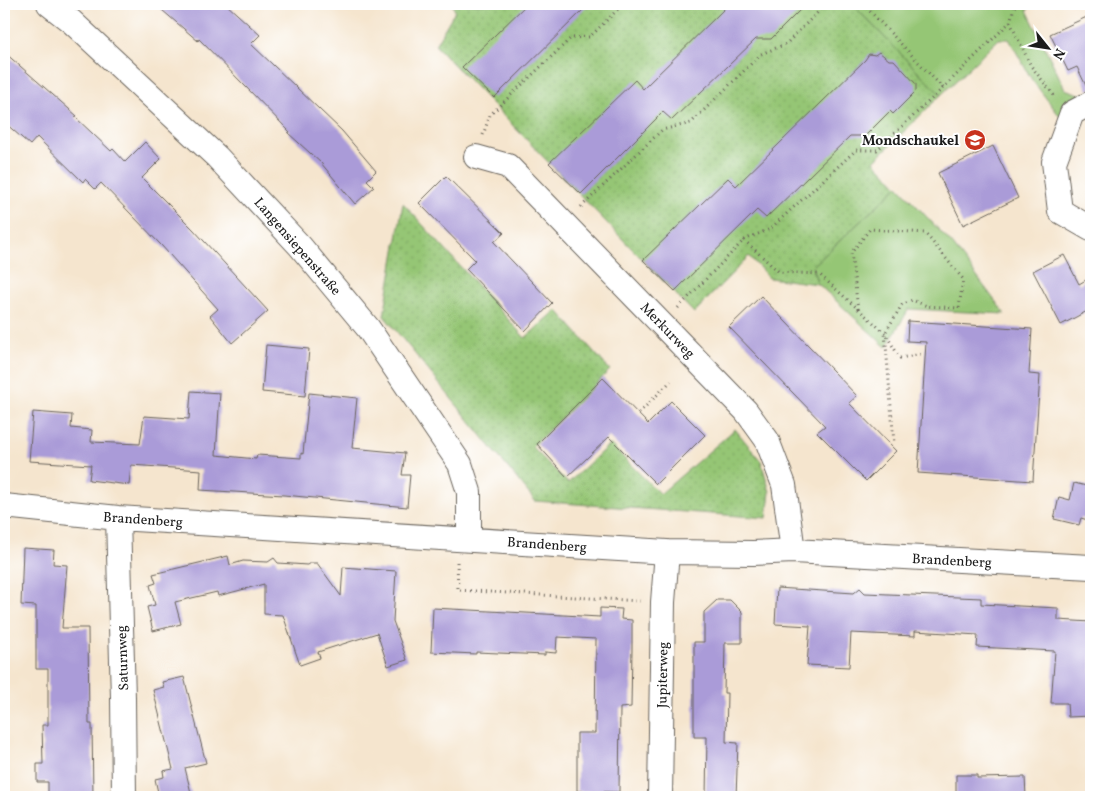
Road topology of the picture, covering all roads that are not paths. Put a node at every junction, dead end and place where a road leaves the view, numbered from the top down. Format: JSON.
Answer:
{"nodes":[{"id":1,"x":49,"y":4,"type":"edge"},
{"id":2,"x":1081,"y":108,"type":"edge"},
{"id":3,"x":476,"y":157,"type":"road end"},
{"id":4,"x":1091,"y":229,"type":"edge"},
{"id":5,"x":4,"y":506,"type":"edge"},
{"id":6,"x":118,"y":518,"type":"junction"},
{"id":7,"x":462,"y":539,"type":"junction"},
{"id":8,"x":793,"y":551,"type":"junction"},
{"id":9,"x":667,"y":552,"type":"junction"},
{"id":10,"x":1091,"y":568,"type":"edge"},
{"id":11,"x":124,"y":797,"type":"edge"},
{"id":12,"x":660,"y":797,"type":"edge"}],
"edges":[{"from":1,"to":7,"type":"street","name":"Langensiepenstraße"},
{"from":2,"to":4,"type":"street"},
{"from":3,"to":8,"type":"street","name":"Merkurweg"},
{"from":5,"to":6,"type":"street","name":"Brandenberg"},
{"from":6,"to":7,"type":"street","name":"Brandenberg"},
{"from":6,"to":11,"type":"street","name":"Saturnweg"},
{"from":7,"to":9,"type":"street","name":"Brandenberg"},
{"from":8,"to":9,"type":"street","name":"Brandenberg"},
{"from":8,"to":10,"type":"street","name":"Brandenberg"},
{"from":9,"to":12,"type":"street","name":"Jupiterweg"}]}
